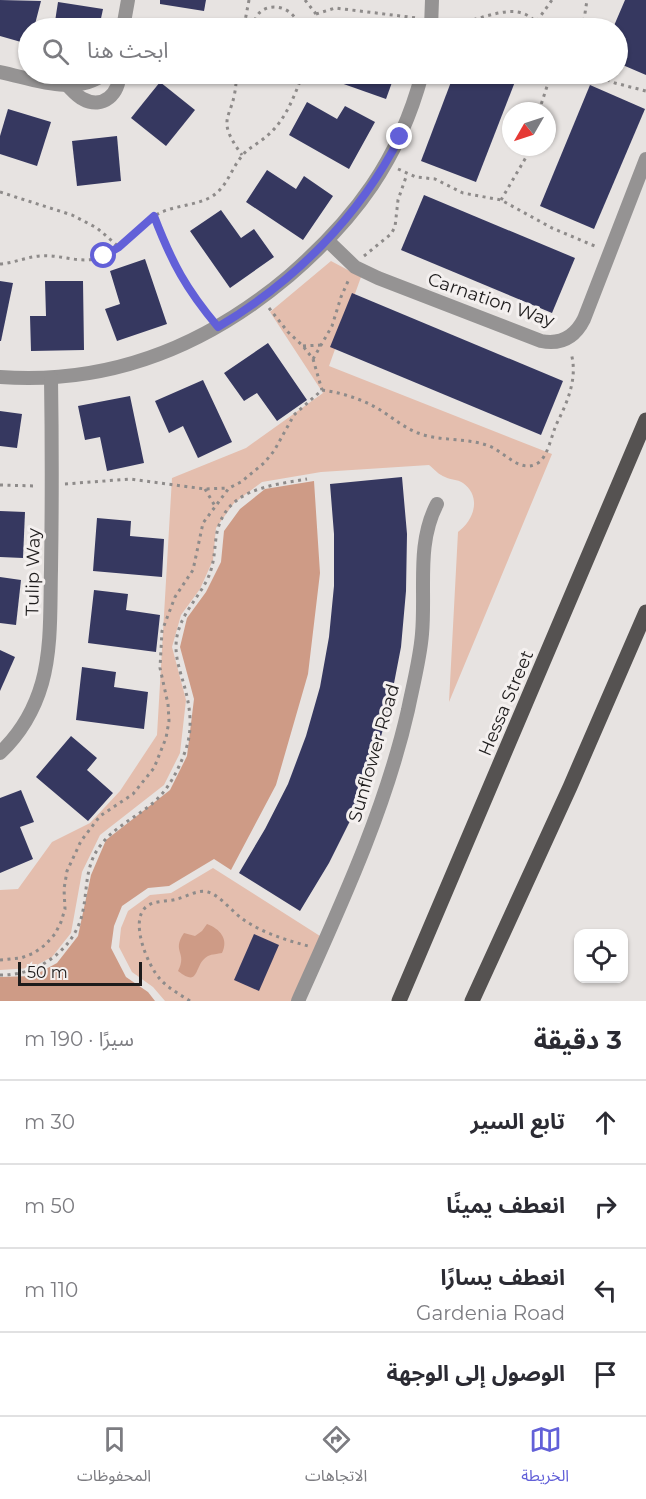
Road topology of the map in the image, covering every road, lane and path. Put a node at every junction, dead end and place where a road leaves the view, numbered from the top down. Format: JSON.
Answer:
{"nodes":[{"id":1,"x":128,"y":0,"type":"edge"},
{"id":2,"x":249,"y":0,"type":"edge"},
{"id":3,"x":305,"y":0,"type":"edge"},
{"id":4,"x":432,"y":0,"type":"edge"},
{"id":5,"x":552,"y":0,"type":"edge"},
{"id":6,"x":587,"y":0,"type":"edge"},
{"id":7,"x":125,"y":18,"type":"edge"},
{"id":8,"x":245,"y":18,"type":"edge"},
{"id":9,"x":256,"y":18,"type":"edge"},
{"id":10,"x":296,"y":18,"type":"edge"},
{"id":11,"x":317,"y":18,"type":"edge"},
{"id":12,"x":431,"y":18,"type":"edge"},
{"id":13,"x":539,"y":18,"type":"edge"},
{"id":14,"x":585,"y":18,"type":"edge"},
{"id":15,"x":0,"y":72,"type":"edge"},
{"id":16,"x":18,"y":76,"type":"edge"},
{"id":17,"x":58,"y":84,"type":"edge"},
{"id":18,"x":85,"y":84,"type":"edge"},
{"id":19,"x":118,"y":84,"type":"edge"},
{"id":20,"x":236,"y":84,"type":"edge"},
{"id":21,"x":299,"y":84,"type":"edge"},
{"id":22,"x":419,"y":84,"type":"edge"},
{"id":23,"x":548,"y":84,"type":"edge"},
{"id":24,"x":619,"y":84,"type":"edge"},
{"id":25,"x":68,"y":86,"type":"junction"},
{"id":26,"x":646,"y":91,"type":"edge"},
{"id":27,"x":542,"y":102,"type":"edge"},
{"id":28,"x":242,"y":155,"type":"junction"},
{"id":29,"x":527,"y":156,"type":"edge"},
{"id":30,"x":388,"y":159,"type":"junction"},
{"id":31,"x":646,"y":159,"type":"edge"},
{"id":32,"x":0,"y":192,"type":"edge"},
{"id":33,"x":501,"y":200,"type":"junction"},
{"id":34,"x":154,"y":216,"type":"junction"},
{"id":35,"x":328,"y":241,"type":"junction"},
{"id":36,"x":119,"y":247,"type":"junction"},
{"id":37,"x":609,"y":252,"type":"junction"},
{"id":38,"x":0,"y":264,"type":"edge"},
{"id":39,"x":262,"y":298,"type":"junction"},
{"id":40,"x":218,"y":327,"type":"junction"},
{"id":41,"x":567,"y":339,"type":"junction"},
{"id":42,"x":321,"y":345,"type":"dead end"},
{"id":43,"x":303,"y":346,"type":"junction"},
{"id":44,"x":0,"y":377,"type":"edge"},
{"id":45,"x":51,"y":378,"type":"junction"},
{"id":46,"x":322,"y":390,"type":"junction"},
{"id":47,"x":646,"y":420,"type":"edge"},
{"id":48,"x":307,"y":479,"type":"dead end"},
{"id":49,"x":0,"y":485,"type":"edge"},
{"id":50,"x":52,"y":486,"type":"junction"},
{"id":51,"x":229,"y":488,"type":"junction"},
{"id":52,"x":205,"y":489,"type":"junction"},
{"id":53,"x":437,"y":504,"type":"dead end"},
{"id":54,"x":215,"y":506,"type":"junction"},
{"id":55,"x":646,"y":612,"type":"edge"},
{"id":56,"x":0,"y":753,"type":"edge"},
{"id":57,"x":321,"y":949,"type":"junction"},
{"id":58,"x":0,"y":960,"type":"edge"},
{"id":59,"x":0,"y":975,"type":"edge"},
{"id":60,"x":190,"y":1001,"type":"edge"},
{"id":61,"x":298,"y":1001,"type":"edge"},
{"id":62,"x":399,"y":1001,"type":"edge"},
{"id":63,"x":472,"y":1001,"type":"edge"}],
"edges":[{"from":1,"to":7,"type":"street"},
{"from":2,"to":8,"type":"path"},
{"from":3,"to":11,"type":"path"},
{"from":4,"to":12,"type":"street"},
{"from":5,"to":13,"type":"path"},
{"from":6,"to":14,"type":"path"},
{"from":9,"to":10,"type":"path"},
{"from":15,"to":16,"type":"street"},
{"from":17,"to":25,"type":"street"},
{"from":18,"to":25,"type":"street"},
{"from":19,"to":25,"type":"street"},
{"from":20,"to":28,"type":"path"},
{"from":21,"to":28,"type":"path"},
{"from":22,"to":30,"type":"street"},
{"from":23,"to":27,"type":"path"},
{"from":24,"to":26,"type":"path"},
{"from":28,"to":34,"type":"path"},
{"from":29,"to":33,"type":"path"},
{"from":30,"to":33,"type":"path"},
{"from":30,"to":35,"type":"street"},
{"from":31,"to":37,"type":"street","name":"Carnation Way"},
{"from":32,"to":36,"type":"path"},
{"from":33,"to":37,"type":"path"},
{"from":34,"to":36,"type":"path"},
{"from":34,"to":40,"type":"path"},
{"from":35,"to":39,"type":"street"},
{"from":35,"to":41,"type":"street","name":"Carnation Way"},
{"from":36,"to":38,"type":"path"},
{"from":37,"to":41,"type":"street","name":"Carnation Way"},
{"from":39,"to":40,"type":"street"},
{"from":39,"to":43,"type":"path"},
{"from":40,"to":45,"type":"street"},
{"from":41,"to":46,"type":"path"},
{"from":42,"to":43,"type":"path"},
{"from":43,"to":46,"type":"path"},
{"from":44,"to":45,"type":"street"},
{"from":45,"to":50,"type":"street","name":"Tulip Way"},
{"from":46,"to":51,"type":"path"},
{"from":47,"to":62,"type":"main road","name":"Hessa Street"},
{"from":48,"to":59,"type":"path"},
{"from":49,"to":50,"type":"path"},
{"from":50,"to":52,"type":"path"},
{"from":50,"to":56,"type":"street","name":"Tulip Way"},
{"from":51,"to":52,"type":"path"},
{"from":51,"to":54,"type":"path"},
{"from":52,"to":54,"type":"path"},
{"from":53,"to":57,"type":"street","name":"Sunflower Road"},
{"from":54,"to":58,"type":"path"},
{"from":55,"to":63,"type":"main road"},
{"from":57,"to":60,"type":"path"},
{"from":57,"to":61,"type":"street","name":"Sunflower Road"}]}
